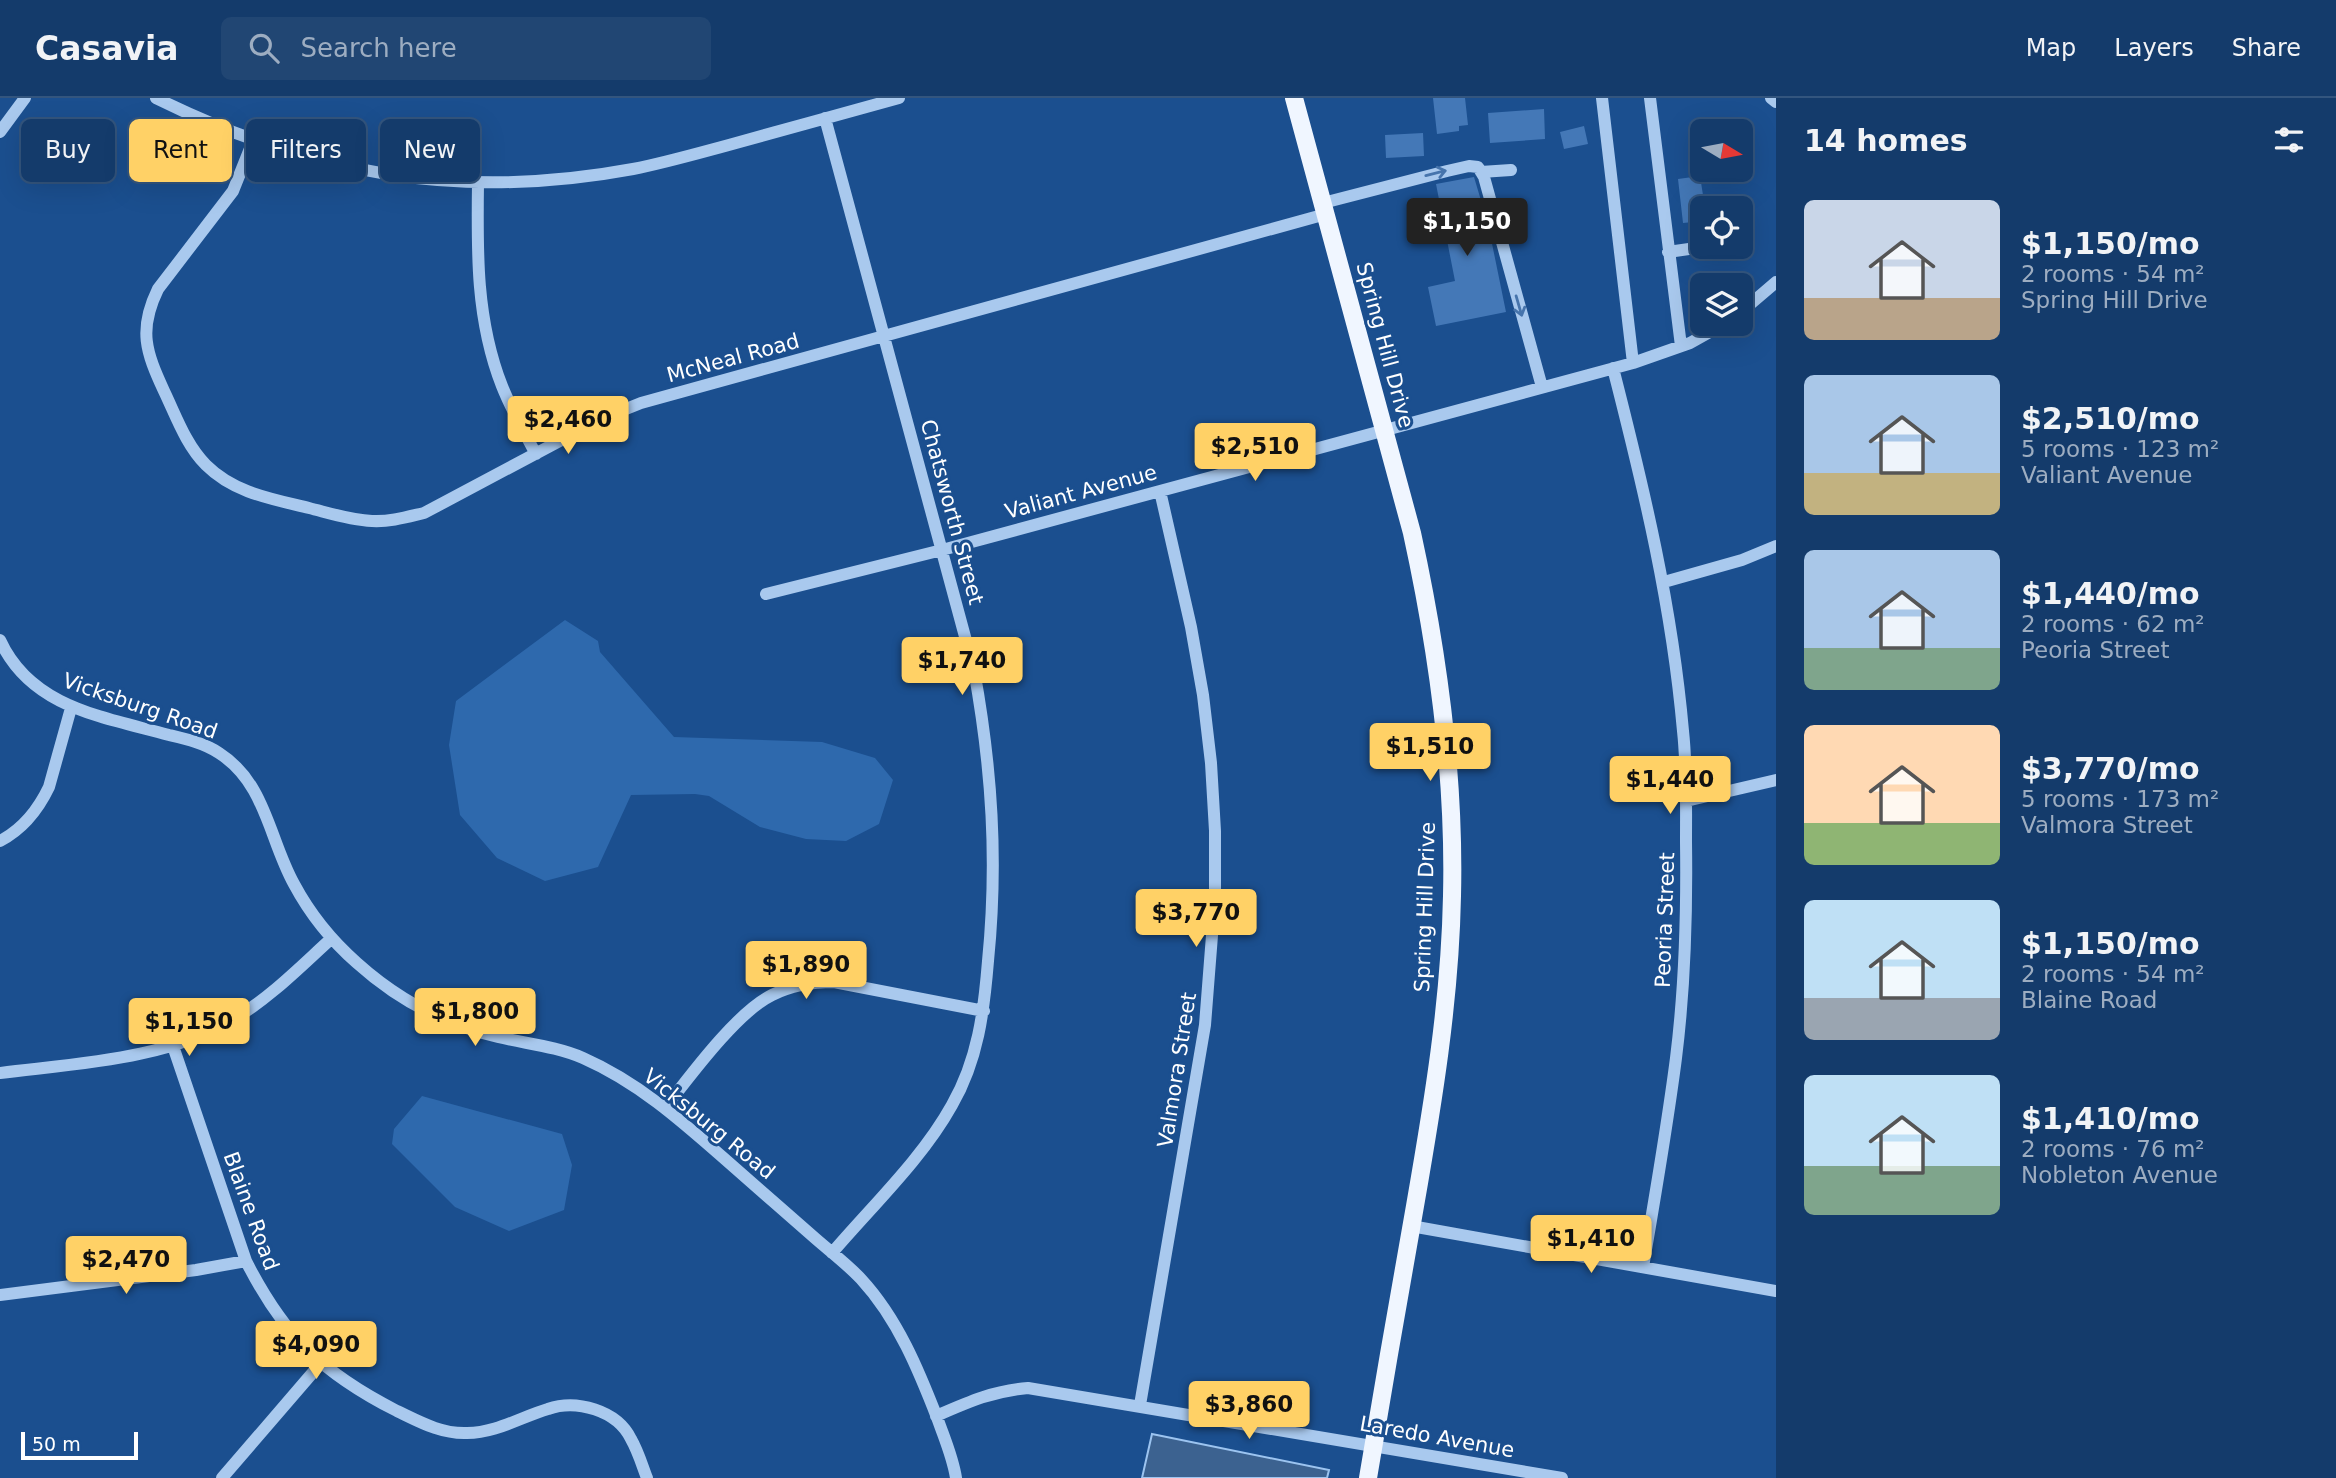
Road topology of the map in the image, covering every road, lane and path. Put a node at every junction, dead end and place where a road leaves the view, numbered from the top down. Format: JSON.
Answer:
{"nodes":[{"id":1,"x":25,"y":98,"type":"edge"},
{"id":2,"x":156,"y":98,"type":"edge"},
{"id":3,"x":899,"y":98,"type":"edge"},
{"id":4,"x":1294,"y":98,"type":"edge"},
{"id":5,"x":1602,"y":98,"type":"edge"},
{"id":6,"x":1650,"y":98,"type":"edge"},
{"id":7,"x":1772,"y":98,"type":"edge"},
{"id":8,"x":1776,"y":102,"type":"edge"},
{"id":9,"x":825,"y":118,"type":"junction"},
{"id":10,"x":0,"y":132,"type":"edge"},
{"id":11,"x":246,"y":138,"type":"edge"},
{"id":12,"x":246,"y":158,"type":"edge"},
{"id":13,"x":1511,"y":170,"type":"dead end"},
{"id":14,"x":366,"y":171,"type":"edge"},
{"id":15,"x":1481,"y":172,"type":"junction"},
{"id":16,"x":478,"y":183,"type":"junction"},
{"id":17,"x":1324,"y":209,"type":"junction"},
{"id":18,"x":1690,"y":249,"type":"edge"},
{"id":19,"x":1668,"y":252,"type":"junction"},
{"id":20,"x":1776,"y":282,"type":"edge"},
{"id":21,"x":1753,"y":302,"type":"edge"},
{"id":22,"x":1701,"y":336,"type":"edge"},
{"id":23,"x":885,"y":337,"type":"junction"},
{"id":24,"x":1681,"y":346,"type":"junction"},
{"id":25,"x":1633,"y":363,"type":"junction"},
{"id":26,"x":1613,"y":368,"type":"junction"},
{"id":27,"x":1542,"y":387,"type":"junction"},
{"id":28,"x":1384,"y":429,"type":"junction"},
{"id":29,"x":536,"y":454,"type":"junction"},
{"id":30,"x":1160,"y":491,"type":"junction"},
{"id":31,"x":1776,"y":547,"type":"edge"},
{"id":32,"x":942,"y":550,"type":"junction"},
{"id":33,"x":1664,"y":582,"type":"junction"},
{"id":34,"x":766,"y":594,"type":"dead end"},
{"id":35,"x":0,"y":640,"type":"edge"},
{"id":36,"x":71,"y":708,"type":"junction"},
{"id":37,"x":1776,"y":780,"type":"edge"},
{"id":38,"x":1686,"y":801,"type":"junction"},
{"id":39,"x":0,"y":841,"type":"edge"},
{"id":40,"x":332,"y":938,"type":"junction"},
{"id":41,"x":984,"y":1011,"type":"junction"},
{"id":42,"x":173,"y":1046,"type":"junction"},
{"id":43,"x":0,"y":1073,"type":"edge"},
{"id":44,"x":665,"y":1108,"type":"junction"},
{"id":45,"x":1411,"y":1226,"type":"junction"},
{"id":46,"x":832,"y":1252,"type":"junction"},
{"id":47,"x":246,"y":1261,"type":"junction"},
{"id":48,"x":1643,"y":1267,"type":"junction"},
{"id":49,"x":1776,"y":1291,"type":"edge"},
{"id":50,"x":0,"y":1295,"type":"edge"},
{"id":51,"x":321,"y":1363,"type":"junction"},
{"id":52,"x":1140,"y":1405,"type":"junction"},
{"id":53,"x":936,"y":1416,"type":"junction"},
{"id":54,"x":1374,"y":1446,"type":"junction"},
{"id":55,"x":222,"y":1478,"type":"edge"},
{"id":56,"x":647,"y":1478,"type":"edge"},
{"id":57,"x":956,"y":1478,"type":"edge"},
{"id":58,"x":1368,"y":1478,"type":"edge"},
{"id":59,"x":1562,"y":1478,"type":"edge"}],
"edges":[{"from":1,"to":10,"type":"street"},
{"from":2,"to":11,"type":"street"},
{"from":3,"to":9,"type":"street"},
{"from":4,"to":17,"type":"main road","name":"Spring Hill Drive"},
{"from":5,"to":25,"type":"street"},
{"from":6,"to":19,"type":"street"},
{"from":7,"to":8,"type":"street"},
{"from":9,"to":16,"type":"street"},
{"from":9,"to":23,"type":"street","name":"Chatsworth Street"},
{"from":12,"to":29,"type":"street","name":"McNeal Road"},
{"from":13,"to":15,"type":"street","name":"McNeal Road"},
{"from":14,"to":16,"type":"street"},
{"from":17,"to":15,"type":"street","name":"McNeal Road","one_way":true},
{"from":15,"to":27,"type":"street","one_way":true},
{"from":16,"to":29,"type":"street"},
{"from":17,"to":23,"type":"street","name":"McNeal Road"},
{"from":17,"to":28,"type":"main road","name":"Spring Hill Drive"},
{"from":18,"to":19,"type":"street"},
{"from":19,"to":24,"type":"street"},
{"from":20,"to":21,"type":"street"},
{"from":22,"to":24,"type":"street","name":"Valiant Avenue"},
{"from":23,"to":29,"type":"street","name":"McNeal Road"},
{"from":23,"to":32,"type":"street","name":"Chatsworth Street"},
{"from":24,"to":25,"type":"street","name":"Valiant Avenue"},
{"from":25,"to":26,"type":"street","name":"Valiant Avenue"},
{"from":26,"to":27,"type":"street","name":"Valiant Avenue"},
{"from":26,"to":33,"type":"street","name":"Peoria Street"},
{"from":27,"to":28,"type":"street","name":"Valiant Avenue"},
{"from":28,"to":30,"type":"street","name":"Valiant Avenue"},
{"from":28,"to":45,"type":"main road","name":"Spring Hill Drive"},
{"from":30,"to":32,"type":"street","name":"Valiant Avenue"},
{"from":30,"to":52,"type":"street","name":"Valmora Street"},
{"from":31,"to":33,"type":"street"},
{"from":32,"to":34,"type":"street","name":"Valiant Avenue"},
{"from":32,"to":41,"type":"street","name":"Chatsworth Street"},
{"from":33,"to":38,"type":"street","name":"Peoria Street"},
{"from":35,"to":36,"type":"street","name":"Vicksburg Road"},
{"from":36,"to":39,"type":"street"},
{"from":36,"to":40,"type":"street","name":"Vicksburg Road"},
{"from":37,"to":38,"type":"street"},
{"from":38,"to":48,"type":"street","name":"Peoria Street"},
{"from":40,"to":42,"type":"street"},
{"from":40,"to":44,"type":"street","name":"Vicksburg Road"},
{"from":41,"to":44,"type":"street"},
{"from":41,"to":46,"type":"street","name":"Chatsworth Street"},
{"from":42,"to":43,"type":"street"},
{"from":42,"to":47,"type":"street","name":"Blaine Road"},
{"from":44,"to":46,"type":"street","name":"Vicksburg Road"},
{"from":45,"to":48,"type":"street"},
{"from":45,"to":54,"type":"main road","name":"Spring Hill Drive"},
{"from":46,"to":53,"type":"street","name":"Vicksburg Road"},
{"from":47,"to":50,"type":"street"},
{"from":47,"to":51,"type":"street","name":"Blaine Road"},
{"from":48,"to":49,"type":"street"},
{"from":51,"to":55,"type":"street"},
{"from":51,"to":56,"type":"street","name":"Blaine Road"},
{"from":52,"to":53,"type":"street","name":"Laredo Avenue"},
{"from":52,"to":54,"type":"street","name":"Laredo Avenue"},
{"from":53,"to":57,"type":"street","name":"Vicksburg Road"},
{"from":54,"to":58,"type":"main road","name":"Spring Hill Drive"},
{"from":54,"to":59,"type":"street","name":"Laredo Avenue"}]}
